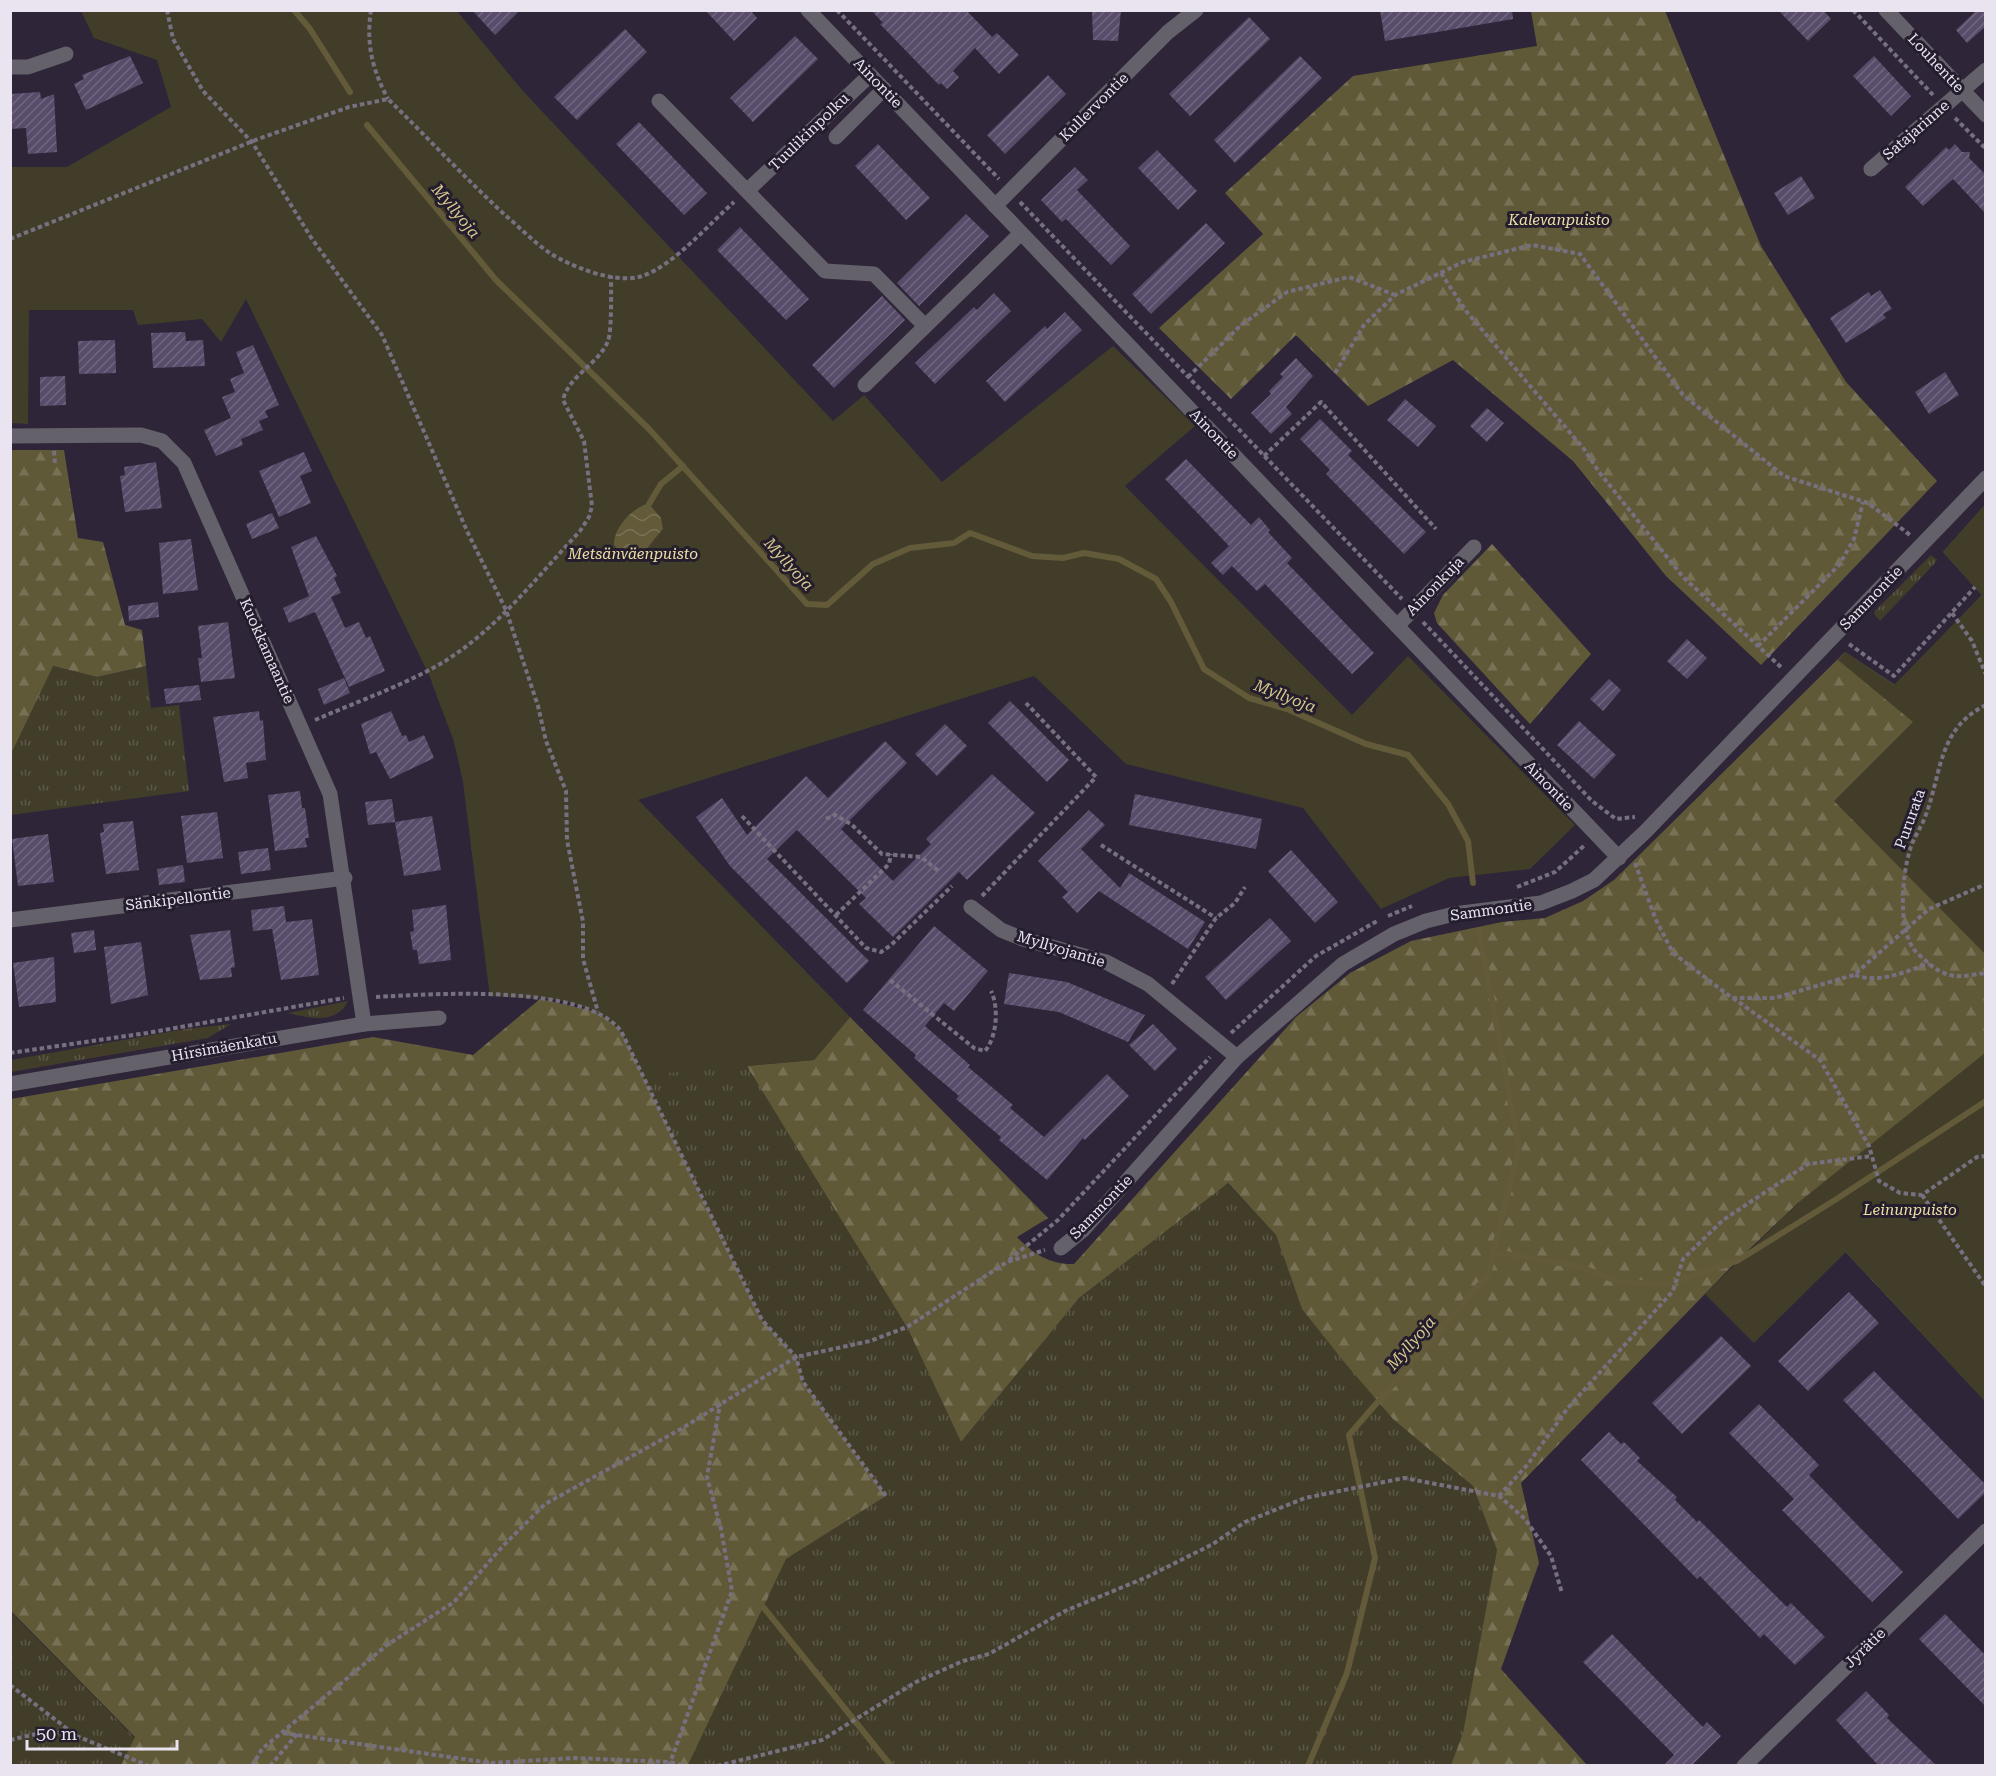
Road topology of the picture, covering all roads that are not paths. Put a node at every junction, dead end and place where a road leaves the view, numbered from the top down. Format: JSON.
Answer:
{"nodes":[{"id":1,"x":808,"y":10,"type":"edge"},
{"id":2,"x":1196,"y":10,"type":"edge"},
{"id":3,"x":1886,"y":10,"type":"edge"},
{"id":4,"x":66,"y":54,"type":"dead end"},
{"id":5,"x":10,"y":67,"type":"edge"},
{"id":6,"x":1986,"y":70,"type":"edge"},
{"id":7,"x":870,"y":75,"type":"junction"},
{"id":8,"x":884,"y":89,"type":"junction"},
{"id":9,"x":1962,"y":91,"type":"junction"},
{"id":10,"x":659,"y":100,"type":"dead end"},
{"id":11,"x":1986,"y":115,"type":"edge"},
{"id":12,"x":836,"y":137,"type":"dead end"},
{"id":13,"x":1871,"y":170,"type":"dead end"},
{"id":14,"x":748,"y":190,"type":"junction"},
{"id":15,"x":996,"y":206,"type":"junction"},
{"id":16,"x":1021,"y":233,"type":"junction"},
{"id":17,"x":925,"y":326,"type":"junction"},
{"id":18,"x":865,"y":385,"type":"dead end"},
{"id":19,"x":10,"y":436,"type":"edge"},
{"id":20,"x":1986,"y":478,"type":"edge"},
{"id":21,"x":1474,"y":547,"type":"dead end"},
{"id":22,"x":1398,"y":626,"type":"junction"},
{"id":23,"x":1624,"y":853,"type":"junction"},
{"id":24,"x":345,"y":879,"type":"junction"},
{"id":25,"x":971,"y":907,"type":"road end"},
{"id":26,"x":10,"y":920,"type":"edge"},
{"id":27,"x":439,"y":1018,"type":"dead end"},
{"id":28,"x":364,"y":1024,"type":"junction"},
{"id":29,"x":1237,"y":1057,"type":"junction"},
{"id":30,"x":10,"y":1084,"type":"edge"},
{"id":31,"x":1060,"y":1248,"type":"road end"},
{"id":32,"x":1986,"y":1531,"type":"edge"},
{"id":33,"x":1744,"y":1766,"type":"edge"}],
"edges":[{"from":1,"to":7,"type":"street","name":"Ainontie"},
{"from":2,"to":15,"type":"street","name":"Kullervontie"},
{"from":3,"to":9,"type":"street","name":"Louhentie"},
{"from":4,"to":5,"type":"street"},
{"from":6,"to":9,"type":"street","name":"Satajarinne"},
{"from":7,"to":8,"type":"street","name":"Ainontie"},
{"from":7,"to":14,"type":"street","name":"Tuulikinpolku"},
{"from":8,"to":12,"type":"street"},
{"from":8,"to":15,"type":"street","name":"Ainontie"},
{"from":9,"to":11,"type":"street","name":"Louhentie"},
{"from":9,"to":13,"type":"street","name":"Satajarinne"},
{"from":10,"to":14,"type":"street"},
{"from":14,"to":17,"type":"street"},
{"from":15,"to":16,"type":"street","name":"Ainontie"},
{"from":16,"to":17,"type":"street"},
{"from":16,"to":22,"type":"street","name":"Ainontie"},
{"from":17,"to":18,"type":"street"},
{"from":19,"to":24,"type":"street","name":"Kuokkamaantie"},
{"from":20,"to":23,"type":"street","name":"Sammontie"},
{"from":21,"to":22,"type":"street","name":"Ainonkuja"},
{"from":22,"to":23,"type":"street","name":"Ainontie"},
{"from":23,"to":29,"type":"street","name":"Sammontie"},
{"from":24,"to":26,"type":"street","name":"Sänkipellontie"},
{"from":24,"to":28,"type":"street","name":"Kuokkamaantie"},
{"from":25,"to":29,"type":"street","name":"Myllyojantie"},
{"from":27,"to":28,"type":"street","name":"Hirsimäenkatu"},
{"from":28,"to":30,"type":"street","name":"Hirsimäenkatu"},
{"from":29,"to":31,"type":"street","name":"Sammontie"},
{"from":32,"to":33,"type":"street","name":"Jyrätie"}]}
